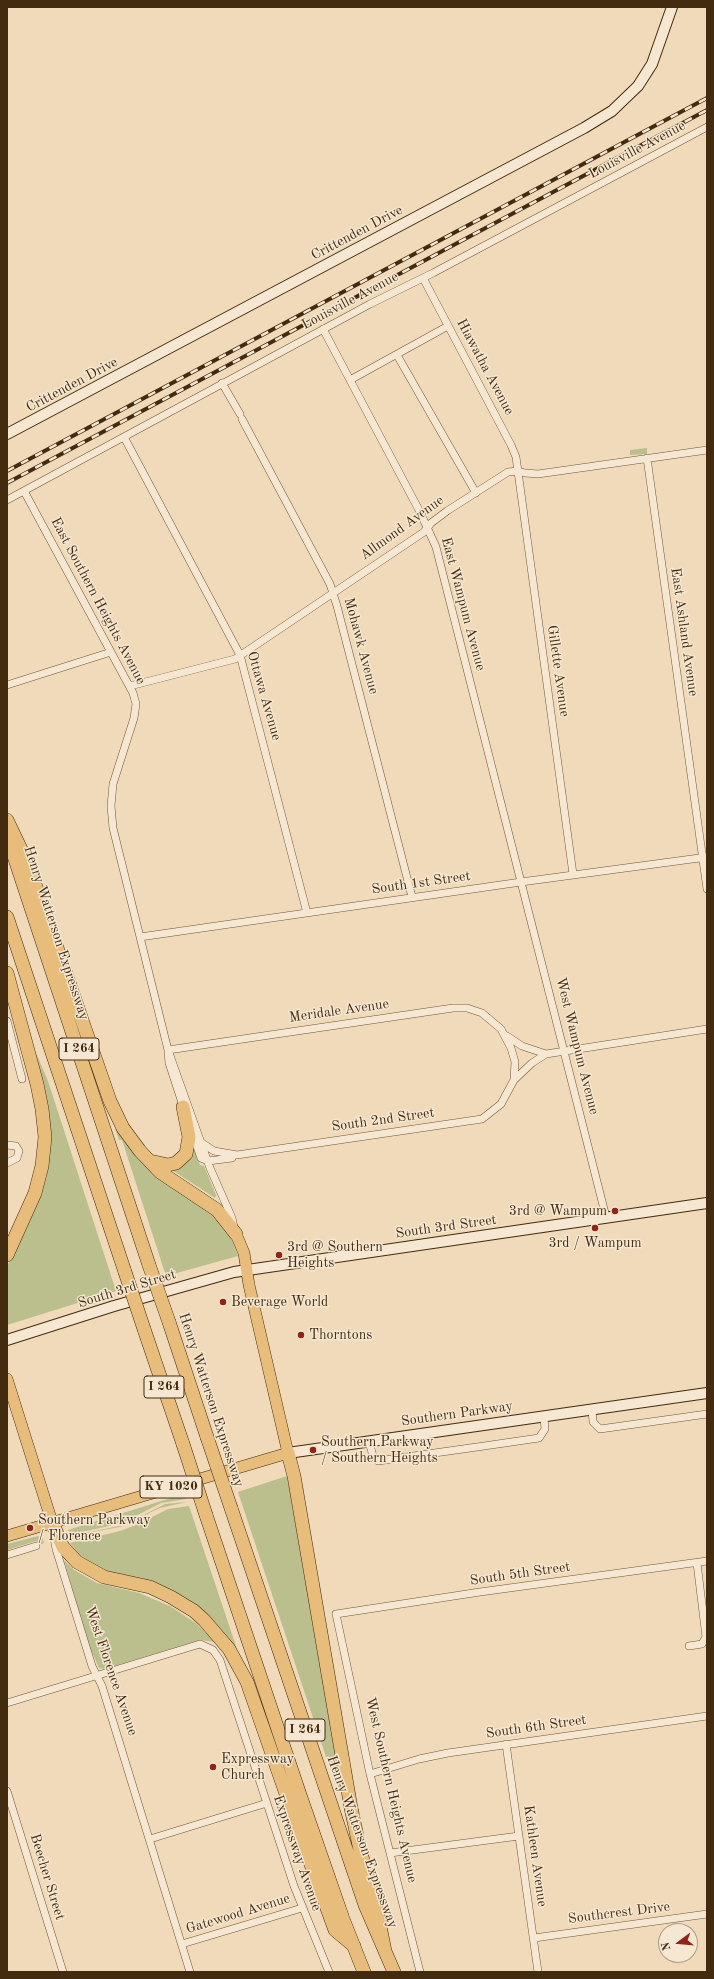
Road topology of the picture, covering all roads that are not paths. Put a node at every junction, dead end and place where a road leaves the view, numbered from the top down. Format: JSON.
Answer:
{"nodes":[{"id":1,"x":672,"y":7,"type":"edge"},
{"id":2,"x":707,"y":127,"type":"edge"},
{"id":3,"x":423,"y":278,"type":"junction"},
{"id":4,"x":448,"y":326,"type":"junction"},
{"id":5,"x":323,"y":329,"type":"junction"},
{"id":6,"x":397,"y":355,"type":"junction"},
{"id":7,"x":350,"y":380,"type":"junction"},
{"id":8,"x":222,"y":383,"type":"junction"},
{"id":9,"x":7,"y":434,"type":"edge"},
{"id":10,"x":124,"y":437,"type":"junction"},
{"id":11,"x":707,"y":450,"type":"edge"},
{"id":12,"x":647,"y":458,"type":"junction"},
{"id":13,"x":518,"y":471,"type":"junction"},
{"id":14,"x":24,"y":491,"type":"junction"},
{"id":15,"x":476,"y":493,"type":"junction"},
{"id":16,"x":7,"y":500,"type":"edge"},
{"id":17,"x":428,"y":528,"type":"junction"},
{"id":18,"x":333,"y":593,"type":"junction"},
{"id":19,"x":111,"y":652,"type":"junction"},
{"id":20,"x":240,"y":655,"type":"junction"},
{"id":21,"x":7,"y":685,"type":"edge"},
{"id":22,"x":130,"y":686,"type":"junction"},
{"id":23,"x":7,"y":820,"type":"edge"},
{"id":24,"x":7,"y":834,"type":"edge"},
{"id":25,"x":705,"y":857,"type":"edge"},
{"id":26,"x":573,"y":874,"type":"junction"},
{"id":27,"x":521,"y":882,"type":"junction"},
{"id":28,"x":707,"y":889,"type":"edge"},
{"id":29,"x":412,"y":897,"type":"junction"},
{"id":30,"x":307,"y":912,"type":"junction"},
{"id":31,"x":7,"y":917,"type":"edge"},
{"id":32,"x":140,"y":937,"type":"junction"},
{"id":33,"x":7,"y":973,"type":"edge"},
{"id":34,"x":7,"y":1021,"type":"edge"},
{"id":35,"x":707,"y":1029,"type":"edge"},
{"id":36,"x":504,"y":1034,"type":"junction"},
{"id":37,"x":168,"y":1050,"type":"junction"},
{"id":38,"x":564,"y":1051,"type":"junction"},
{"id":39,"x":546,"y":1054,"type":"junction"},
{"id":40,"x":514,"y":1057,"type":"joint"},
{"id":41,"x":22,"y":1079,"type":"dead end"},
{"id":42,"x":514,"y":1080,"type":"junction"},
{"id":43,"x":183,"y":1107,"type":"junction"},
{"id":44,"x":201,"y":1142,"type":"junction"},
{"id":45,"x":7,"y":1145,"type":"edge"},
{"id":46,"x":237,"y":1155,"type":"junction"},
{"id":47,"x":149,"y":1161,"type":"junction"},
{"id":48,"x":208,"y":1161,"type":"junction"},
{"id":49,"x":7,"y":1163,"type":"edge"},
{"id":50,"x":707,"y":1203,"type":"edge"},
{"id":51,"x":606,"y":1217,"type":"junction"},
{"id":52,"x":236,"y":1234,"type":"junction"},
{"id":53,"x":7,"y":1255,"type":"edge"},
{"id":54,"x":248,"y":1270,"type":"junction"},
{"id":55,"x":7,"y":1340,"type":"edge"},
{"id":56,"x":7,"y":1379,"type":"edge"},
{"id":57,"x":707,"y":1393,"type":"edge"},
{"id":58,"x":592,"y":1410,"type":"junction"},
{"id":59,"x":707,"y":1414,"type":"edge"},
{"id":60,"x":544,"y":1418,"type":"junction"},
{"id":61,"x":369,"y":1442,"type":"junction"},
{"id":62,"x":288,"y":1453,"type":"junction"},
{"id":63,"x":52,"y":1522,"type":"junction"},
{"id":64,"x":7,"y":1536,"type":"edge"},
{"id":65,"x":36,"y":1546,"type":"dead end"},
{"id":66,"x":7,"y":1554,"type":"edge"},
{"id":67,"x":707,"y":1562,"type":"edge"},
{"id":68,"x":697,"y":1563,"type":"junction"},
{"id":69,"x":336,"y":1614,"type":"joint"},
{"id":70,"x":689,"y":1646,"type":"dead end"},
{"id":71,"x":97,"y":1677,"type":"junction"},
{"id":72,"x":7,"y":1703,"type":"edge"},
{"id":73,"x":707,"y":1716,"type":"edge"},
{"id":74,"x":506,"y":1744,"type":"junction"},
{"id":75,"x":370,"y":1774,"type":"junction"},
{"id":76,"x":7,"y":1791,"type":"edge"},
{"id":77,"x":267,"y":1803,"type":"junction"},
{"id":78,"x":519,"y":1836,"type":"junction"},
{"id":79,"x":150,"y":1839,"type":"junction"},
{"id":80,"x":390,"y":1853,"type":"junction"},
{"id":81,"x":302,"y":1908,"type":"junction"},
{"id":82,"x":707,"y":1914,"type":"edge"},
{"id":83,"x":534,"y":1938,"type":"junction"},
{"id":84,"x":182,"y":1944,"type":"junction"},
{"id":85,"x":354,"y":1946,"type":"junction"},
{"id":86,"x":385,"y":1951,"type":"junction"},
{"id":87,"x":63,"y":1972,"type":"edge"},
{"id":88,"x":190,"y":1972,"type":"edge"},
{"id":89,"x":329,"y":1972,"type":"edge"},
{"id":90,"x":364,"y":1972,"type":"edge"},
{"id":91,"x":394,"y":1972,"type":"edge"},
{"id":92,"x":420,"y":1972,"type":"edge"},
{"id":93,"x":538,"y":1972,"type":"edge"}],
"edges":[{"from":1,"to":9,"type":"main road","name":"Crittenden Drive"},
{"from":2,"to":3,"type":"street","name":"Louisville Avenue"},
{"from":3,"to":4,"type":"street","name":"Hiawatha Avenue"},
{"from":3,"to":5,"type":"street","name":"Louisville Avenue"},
{"from":4,"to":6,"type":"street"},
{"from":4,"to":13,"type":"street","name":"Hiawatha Avenue"},
{"from":5,"to":7,"type":"street","name":"East Wampum Avenue"},
{"from":5,"to":8,"type":"street","name":"Louisville Avenue"},
{"from":6,"to":7,"type":"street"},
{"from":6,"to":15,"type":"street"},
{"from":7,"to":17,"type":"street","name":"East Wampum Avenue"},
{"from":8,"to":10,"type":"street","name":"Louisville Avenue"},
{"from":8,"to":18,"type":"street","name":"Mohawk Avenue"},
{"from":10,"to":14,"type":"street","name":"Louisville Avenue"},
{"from":10,"to":20,"type":"street","name":"Ottawa Avenue"},
{"from":11,"to":12,"type":"street","name":"Allmond Avenue"},
{"from":12,"to":13,"type":"street","name":"Allmond Avenue"},
{"from":12,"to":25,"type":"street","name":"East Ashland Avenue"},
{"from":13,"to":15,"type":"street","name":"Allmond Avenue"},
{"from":13,"to":26,"type":"street","name":"Gillette Avenue"},
{"from":14,"to":16,"type":"street","name":"Louisville Avenue"},
{"from":14,"to":19,"type":"street","name":"East Southern Heights Avenue"},
{"from":15,"to":17,"type":"street","name":"Allmond Avenue"},
{"from":17,"to":18,"type":"street","name":"Allmond Avenue"},
{"from":17,"to":27,"type":"street","name":"East Wampum Avenue"},
{"from":18,"to":20,"type":"street","name":"Allmond Avenue"},
{"from":18,"to":29,"type":"street","name":"Mohawk Avenue"},
{"from":19,"to":21,"type":"street"},
{"from":19,"to":22,"type":"street","name":"East Southern Heights Avenue"},
{"from":20,"to":22,"type":"street","name":"Allmond Avenue"},
{"from":20,"to":30,"type":"street","name":"Ottawa Avenue"},
{"from":22,"to":32,"type":"street","name":"East Southern Heights Avenue"},
{"from":23,"to":47,"type":"highway"},
{"from":24,"to":86,"type":"highway","name":"Henry Watterson Expressway","number":"I 264","bridge":true},
{"from":25,"to":26,"type":"street","name":"South 1st Street"},
{"from":25,"to":28,"type":"street","name":"East Ashland Avenue"},
{"from":26,"to":27,"type":"street","name":"South 1st Street"},
{"from":27,"to":29,"type":"street","name":"South 1st Street"},
{"from":27,"to":38,"type":"street","name":"West Wampum Avenue"},
{"from":29,"to":30,"type":"street","name":"South 1st Street"},
{"from":30,"to":32,"type":"street","name":"South 1st Street"},
{"from":31,"to":85,"type":"highway","number":"I 264","bridge":true},
{"from":32,"to":37,"type":"street"},
{"from":33,"to":53,"type":"highway"},
{"from":34,"to":41,"type":"street"},
{"from":35,"to":38,"type":"street","name":"South 2nd Street"},
{"from":36,"to":37,"type":"street","name":"Meridale Avenue"},
{"from":36,"to":39,"type":"street","name":"Meridale Avenue"},
{"from":36,"to":40,"type":"street","name":"Meridale Avenue"},
{"from":37,"to":43,"type":"street"},
{"from":37,"to":44,"type":"street"},
{"from":38,"to":39,"type":"street","name":"South 2nd Street"},
{"from":38,"to":51,"type":"street","name":"West Wampum Avenue"},
{"from":39,"to":42,"type":"street","name":"South 2nd Street"},
{"from":40,"to":42,"type":"street","name":"South 2nd Street"},
{"from":42,"to":46,"type":"street","name":"South 2nd Street"},
{"from":43,"to":47,"type":"highway"},
{"from":43,"to":48,"type":"street"},
{"from":44,"to":46,"type":"street","name":"South 2nd Street"},
{"from":44,"to":48,"type":"street"},
{"from":45,"to":49,"type":"street"},
{"from":46,"to":48,"type":"street","name":"South 2nd Street"},
{"from":47,"to":52,"type":"highway"},
{"from":48,"to":52,"type":"street"},
{"from":50,"to":51,"type":"main road","name":"South 3rd Street"},
{"from":51,"to":54,"type":"main road","name":"South 3rd Street"},
{"from":52,"to":54,"type":"main road"},
{"from":54,"to":55,"type":"main road","name":"South 3rd Street"},
{"from":54,"to":62,"type":"main road"},
{"from":56,"to":63,"type":"main road","name":"West Florence Avenue"},
{"from":57,"to":58,"type":"main road","name":"Southern Parkway","number":"KY 1020"},
{"from":58,"to":59,"type":"street"},
{"from":58,"to":60,"type":"main road","name":"Southern Parkway","number":"KY 1020"},
{"from":60,"to":61,"type":"main road","name":"Southern Parkway","number":"KY 1020"},
{"from":60,"to":61,"type":"street"},
{"from":61,"to":62,"type":"main road","name":"Southern Parkway","number":"KY 1020"},
{"from":62,"to":63,"type":"main road","name":"Southern Parkway","number":"KY 1020"},
{"from":62,"to":86,"type":"highway"},
{"from":63,"to":64,"type":"main road","name":"Southern Parkway","number":"KY 1020"},
{"from":63,"to":71,"type":"street","name":"West Florence Avenue"},
{"from":63,"to":85,"type":"highway"},
{"from":65,"to":66,"type":"street"},
{"from":67,"to":68,"type":"street","name":"South 5th Street"},
{"from":68,"to":69,"type":"street","name":"South 5th Street"},
{"from":68,"to":70,"type":"street"},
{"from":69,"to":75,"type":"street","name":"West Southern Heights Avenue"},
{"from":71,"to":72,"type":"street"},
{"from":71,"to":77,"type":"street","name":"Expressway Avenue"},
{"from":71,"to":79,"type":"street","name":"West Florence Avenue"},
{"from":73,"to":74,"type":"street","name":"South 6th Street"},
{"from":74,"to":75,"type":"street","name":"South 6th Street"},
{"from":74,"to":78,"type":"street","name":"Kathleen Avenue"},
{"from":75,"to":80,"type":"street","name":"West Southern Heights Avenue"},
{"from":76,"to":87,"type":"street","name":"Beecher Street"},
{"from":77,"to":79,"type":"street"},
{"from":77,"to":81,"type":"street","name":"Expressway Avenue"},
{"from":78,"to":80,"type":"street"},
{"from":78,"to":83,"type":"street","name":"Kathleen Avenue"},
{"from":79,"to":84,"type":"street","name":"West Florence Avenue"},
{"from":80,"to":92,"type":"street","name":"West Southern Heights Avenue"},
{"from":81,"to":84,"type":"street","name":"Gatewood Avenue"},
{"from":81,"to":89,"type":"street","name":"Expressway Avenue"},
{"from":82,"to":83,"type":"street","name":"Southcrest Drive"},
{"from":83,"to":93,"type":"street","name":"Kathleen Avenue"},
{"from":84,"to":88,"type":"street","name":"West Florence Avenue"},
{"from":85,"to":90,"type":"highway","number":"I 264"},
{"from":86,"to":91,"type":"highway","name":"Henry Watterson Expressway","number":"I 264"}]}
